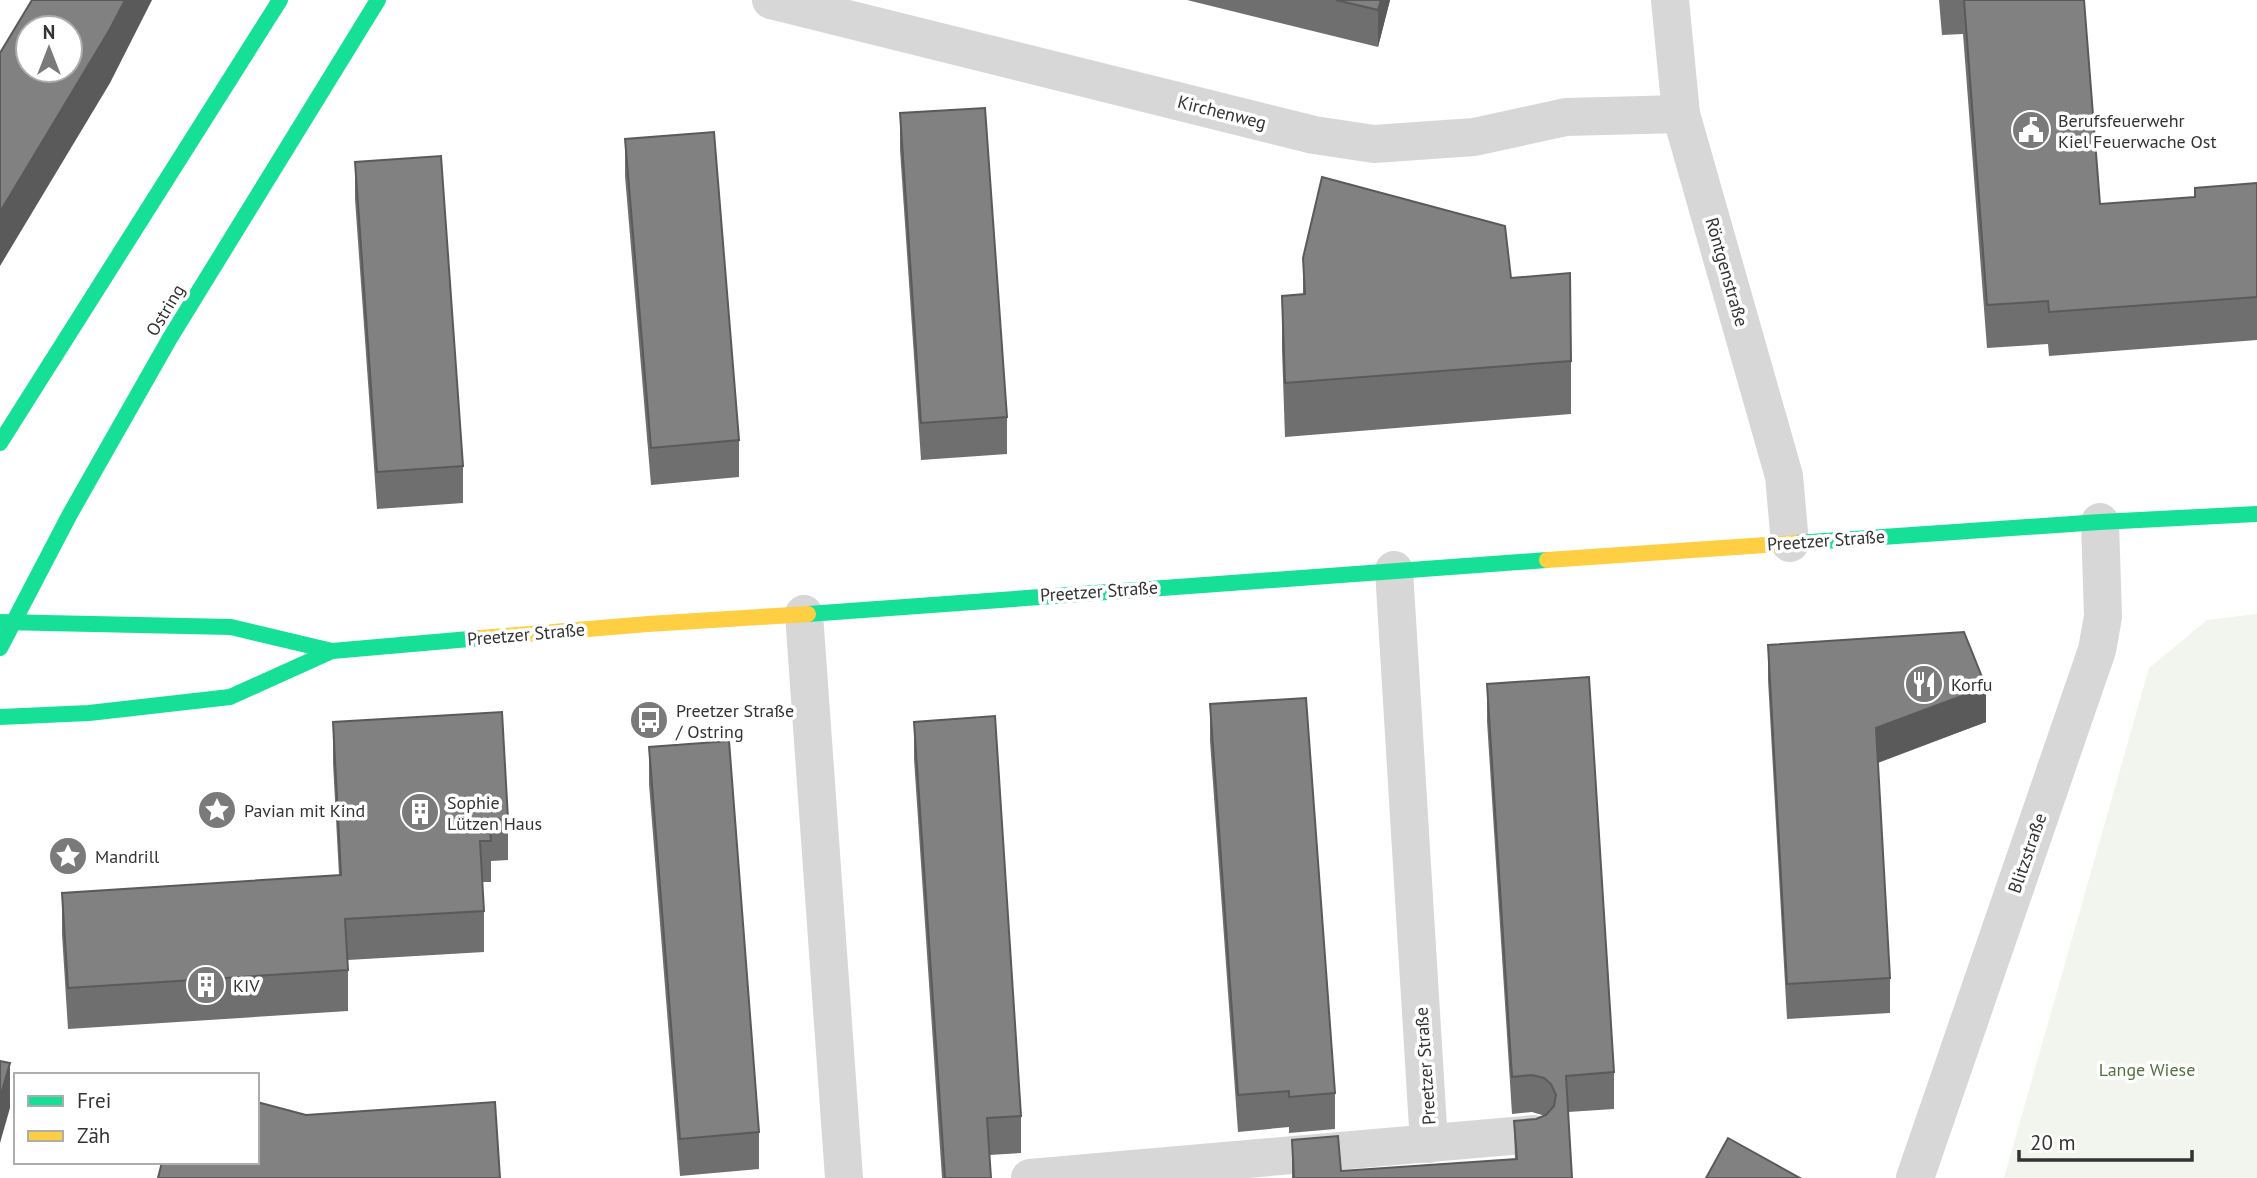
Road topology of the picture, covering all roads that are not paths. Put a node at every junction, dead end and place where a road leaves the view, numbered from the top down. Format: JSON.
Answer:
{"nodes":[{"id":1,"x":280,"y":0,"type":"edge"},
{"id":2,"x":378,"y":0,"type":"edge"},
{"id":3,"x":771,"y":0,"type":"edge"},
{"id":4,"x":1670,"y":0,"type":"edge"},
{"id":5,"x":1681,"y":114,"type":"junction"},
{"id":6,"x":0,"y":443,"type":"edge"},
{"id":7,"x":2257,"y":514,"type":"edge"},
{"id":8,"x":2100,"y":522,"type":"junction"},
{"id":9,"x":1790,"y":543,"type":"junction"},
{"id":10,"x":1394,"y":570,"type":"junction"},
{"id":11,"x":804,"y":614,"type":"junction"},
{"id":12,"x":6,"y":622,"type":"edge"},
{"id":13,"x":0,"y":648,"type":"edge"},
{"id":14,"x":332,"y":650,"type":"junction"},
{"id":15,"x":0,"y":718,"type":"edge"},
{"id":16,"x":1534,"y":1134,"type":"edge"},
{"id":17,"x":1429,"y":1144,"type":"junction"},
{"id":18,"x":844,"y":1178,"type":"edge"},
{"id":19,"x":1030,"y":1178,"type":"edge"},
{"id":20,"x":1915,"y":1178,"type":"edge"}],
"edges":[{"from":1,"to":6,"type":"street"},
{"from":2,"to":12,"type":"street","name":"Ostring"},
{"from":3,"to":5,"type":"street","name":"Kirchenweg"},
{"from":4,"to":5,"type":"street","name":"Röntgenstraße"},
{"from":5,"to":9,"type":"street","name":"Röntgenstraße"},
{"from":7,"to":8,"type":"street","name":"Preetzer Straße"},
{"from":8,"to":9,"type":"street","name":"Preetzer Straße"},
{"from":8,"to":20,"type":"street","name":"Blitzstraße"},
{"from":9,"to":10,"type":"street","name":"Preetzer Straße"},
{"from":10,"to":11,"type":"street","name":"Preetzer Straße"},
{"from":10,"to":17,"type":"street","name":"Preetzer Straße"},
{"from":11,"to":14,"type":"street","name":"Preetzer Straße"},
{"from":11,"to":18,"type":"street"},
{"from":12,"to":13,"type":"street","name":"Ostring"},
{"from":12,"to":14,"type":"street","name":"Preetzer Straße"},
{"from":14,"to":15,"type":"street","name":"Preetzer Straße"},
{"from":16,"to":17,"type":"street","name":"Preetzer Straße"},
{"from":17,"to":19,"type":"street","name":"Preetzer Straße"}]}
